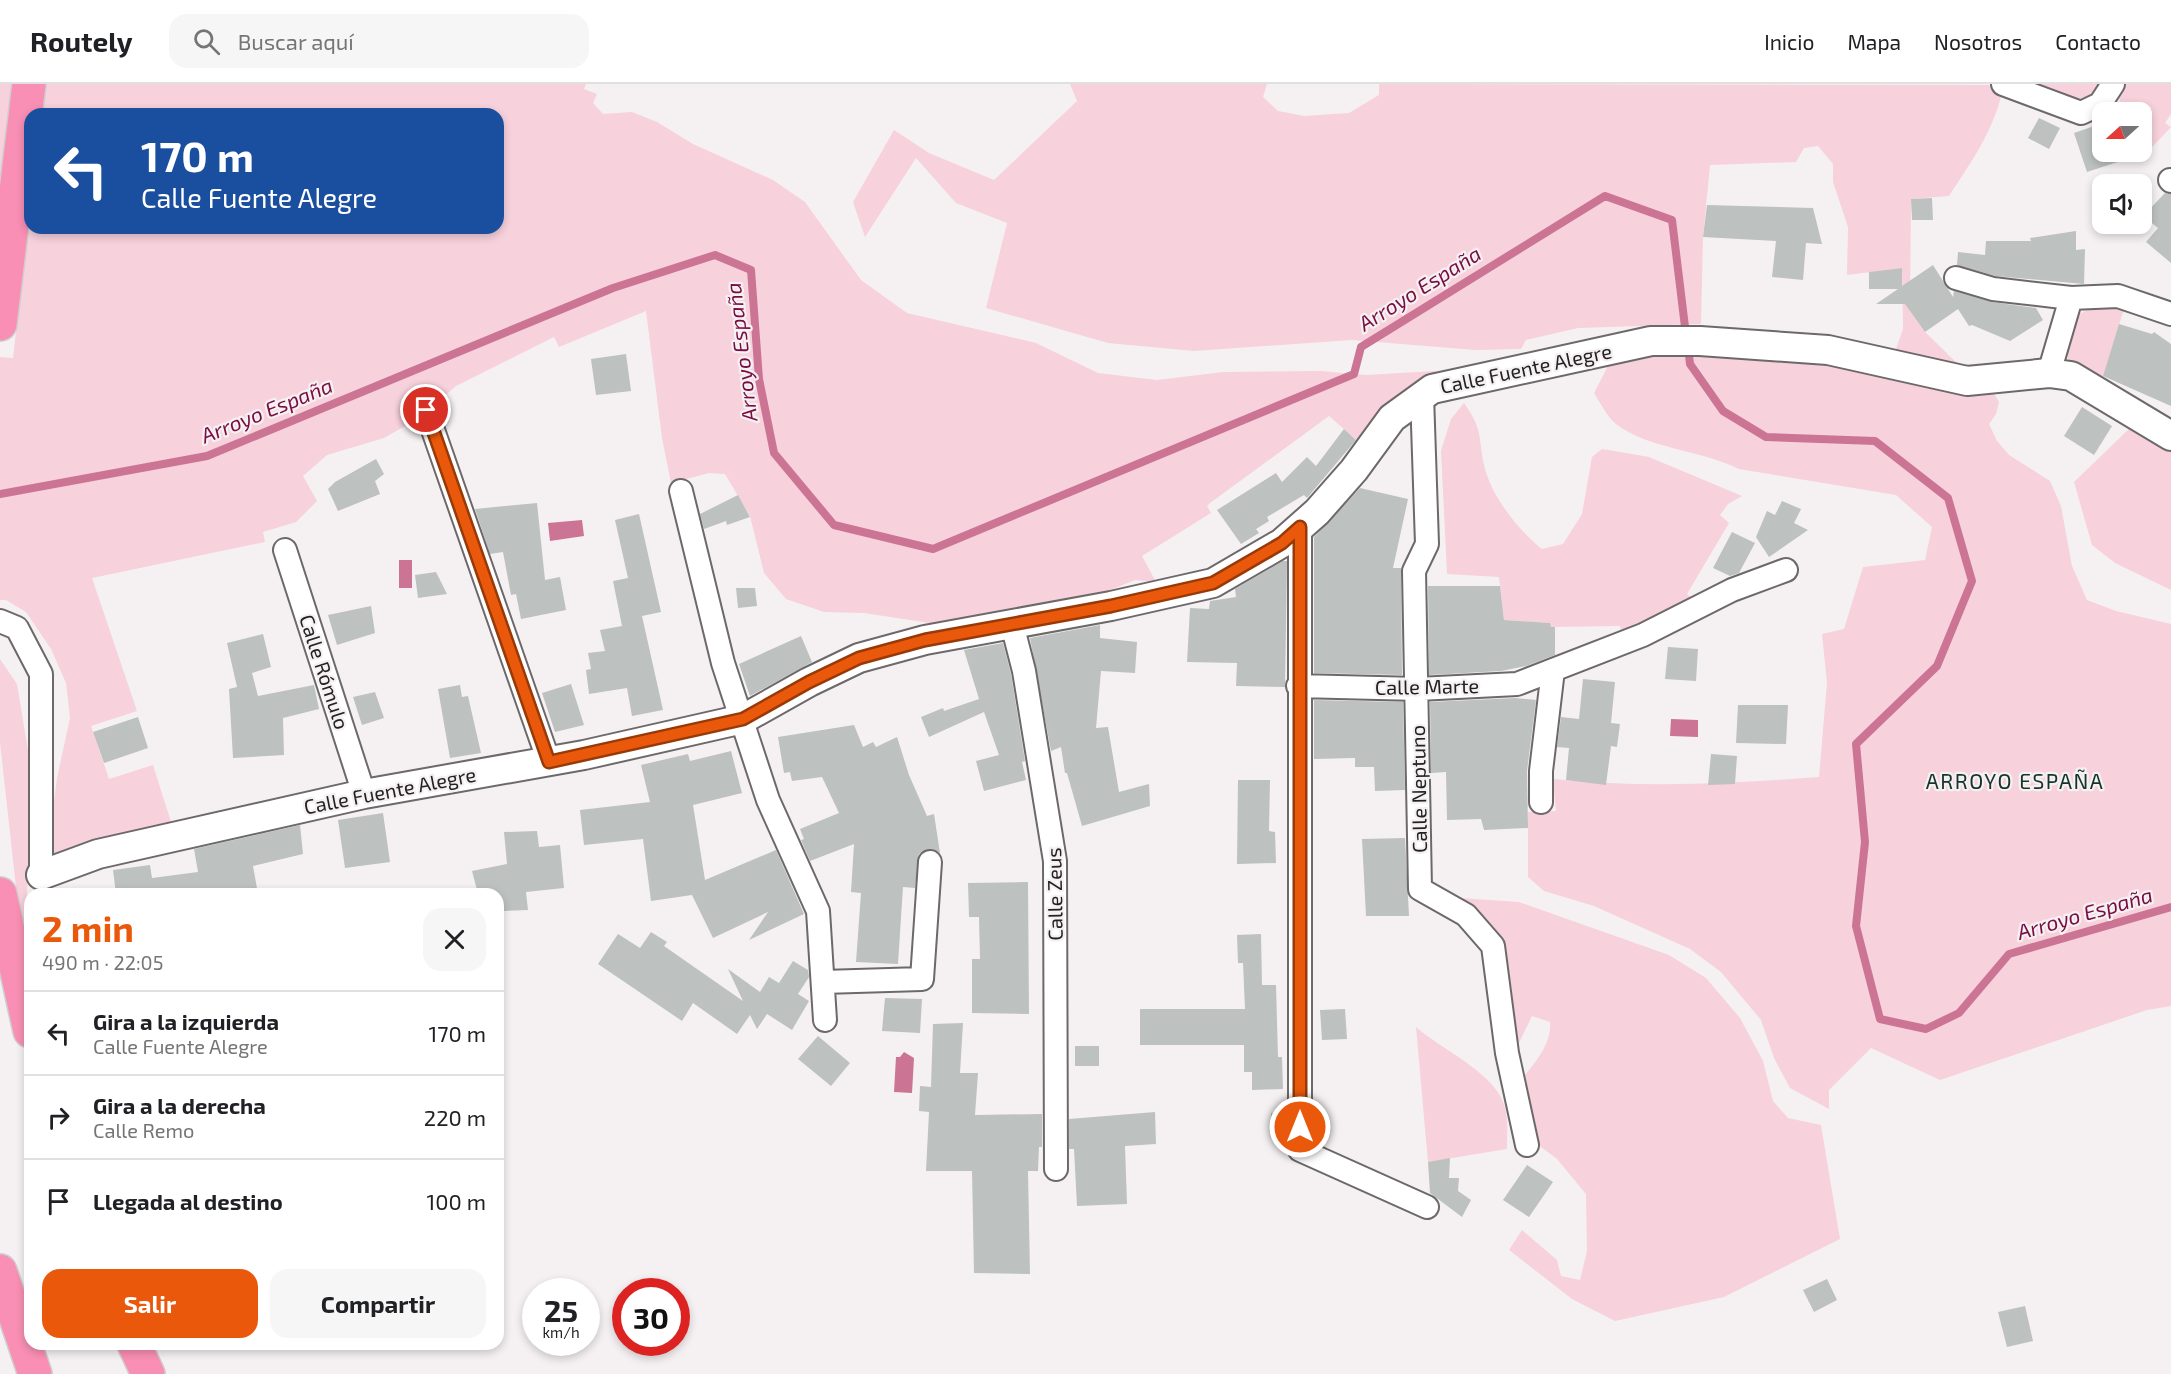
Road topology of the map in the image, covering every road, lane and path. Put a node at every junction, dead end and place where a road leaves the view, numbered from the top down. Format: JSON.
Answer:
{"nodes":[{"id":1,"x":29,"y":84,"type":"edge"},
{"id":2,"x":2003,"y":84,"type":"edge"},
{"id":3,"x":2113,"y":84,"type":"edge"},
{"id":4,"x":25,"y":108,"type":"edge"},
{"id":5,"x":24,"y":116,"type":"edge"},
{"id":6,"x":1956,"y":278,"type":"dead end"},
{"id":7,"x":2071,"y":298,"type":"junction"},
{"id":8,"x":2171,"y":314,"type":"edge"},
{"id":9,"x":0,"y":324,"type":"edge"},
{"id":10,"x":2049,"y":373,"type":"junction"},
{"id":11,"x":1422,"y":395,"type":"junction"},
{"id":12,"x":426,"y":410,"type":"dead end"},
{"id":13,"x":2171,"y":436,"type":"edge"},
{"id":14,"x":681,"y":491,"type":"dead end"},
{"id":15,"x":1300,"y":527,"type":"junction"},
{"id":16,"x":285,"y":550,"type":"dead end"},
{"id":17,"x":1786,"y":570,"type":"dead end"},
{"id":18,"x":0,"y":621,"type":"edge"},
{"id":19,"x":1012,"y":624,"type":"junction"},
{"id":20,"x":1553,"y":670,"type":"junction"},
{"id":21,"x":1298,"y":686,"type":"junction"},
{"id":22,"x":1418,"y":689,"type":"junction"},
{"id":23,"x":743,"y":719,"type":"junction"},
{"id":24,"x":549,"y":762,"type":"junction"},
{"id":25,"x":364,"y":794,"type":"junction"},
{"id":26,"x":1541,"y":802,"type":"dead end"},
{"id":27,"x":930,"y":862,"type":"dead end"},
{"id":28,"x":41,"y":875,"type":"joint"},
{"id":29,"x":0,"y":894,"type":"edge"},
{"id":30,"x":823,"y":982,"type":"junction"},
{"id":31,"x":24,"y":1004,"type":"edge"},
{"id":32,"x":825,"y":1020,"type":"dead end"},
{"id":33,"x":1527,"y":1146,"type":"dead end"},
{"id":34,"x":1056,"y":1169,"type":"dead end"},
{"id":35,"x":1428,"y":1207,"type":"dead end"},
{"id":36,"x":0,"y":1271,"type":"edge"},
{"id":37,"x":24,"y":1342,"type":"edge"},
{"id":38,"x":27,"y":1350,"type":"edge"},
{"id":39,"x":137,"y":1350,"type":"edge"},
{"id":40,"x":35,"y":1374,"type":"edge"},
{"id":41,"x":148,"y":1374,"type":"edge"}],
"edges":[{"from":1,"to":4,"type":"highway"},
{"from":2,"to":3,"type":"street"},
{"from":5,"to":9,"type":"highway"},
{"from":6,"to":7,"type":"street"},
{"from":7,"to":8,"type":"street"},
{"from":7,"to":10,"type":"street"},
{"from":10,"to":11,"type":"street","name":"Calle Fuente Alegre"},
{"from":10,"to":13,"type":"street","name":"Calle Fuente Alegre"},
{"from":11,"to":15,"type":"street","name":"Calle Fuente Alegre"},
{"from":11,"to":22,"type":"street","name":"Calle Neptuno"},
{"from":12,"to":24,"type":"street"},
{"from":14,"to":23,"type":"street"},
{"from":15,"to":19,"type":"street","name":"Calle Fuente Alegre"},
{"from":15,"to":21,"type":"street"},
{"from":16,"to":25,"type":"street","name":"Calle Rómulo"},
{"from":17,"to":20,"type":"street","name":"Calle Marte"},
{"from":18,"to":28,"type":"street"},
{"from":19,"to":23,"type":"street","name":"Calle Fuente Alegre"},
{"from":19,"to":34,"type":"street","name":"Calle Zeus"},
{"from":20,"to":22,"type":"street","name":"Calle Marte"},
{"from":20,"to":26,"type":"street"},
{"from":21,"to":22,"type":"street","name":"Calle Marte"},
{"from":21,"to":35,"type":"street"},
{"from":22,"to":33,"type":"street","name":"Calle Neptuno"},
{"from":23,"to":24,"type":"street","name":"Calle Fuente Alegre"},
{"from":23,"to":30,"type":"street"},
{"from":24,"to":25,"type":"street","name":"Calle Fuente Alegre"},
{"from":25,"to":28,"type":"street","name":"Calle Fuente Alegre"},
{"from":27,"to":30,"type":"street"},
{"from":29,"to":31,"type":"highway"},
{"from":30,"to":32,"type":"street"},
{"from":36,"to":37,"type":"highway"},
{"from":38,"to":40,"type":"highway"},
{"from":39,"to":41,"type":"highway"}]}
